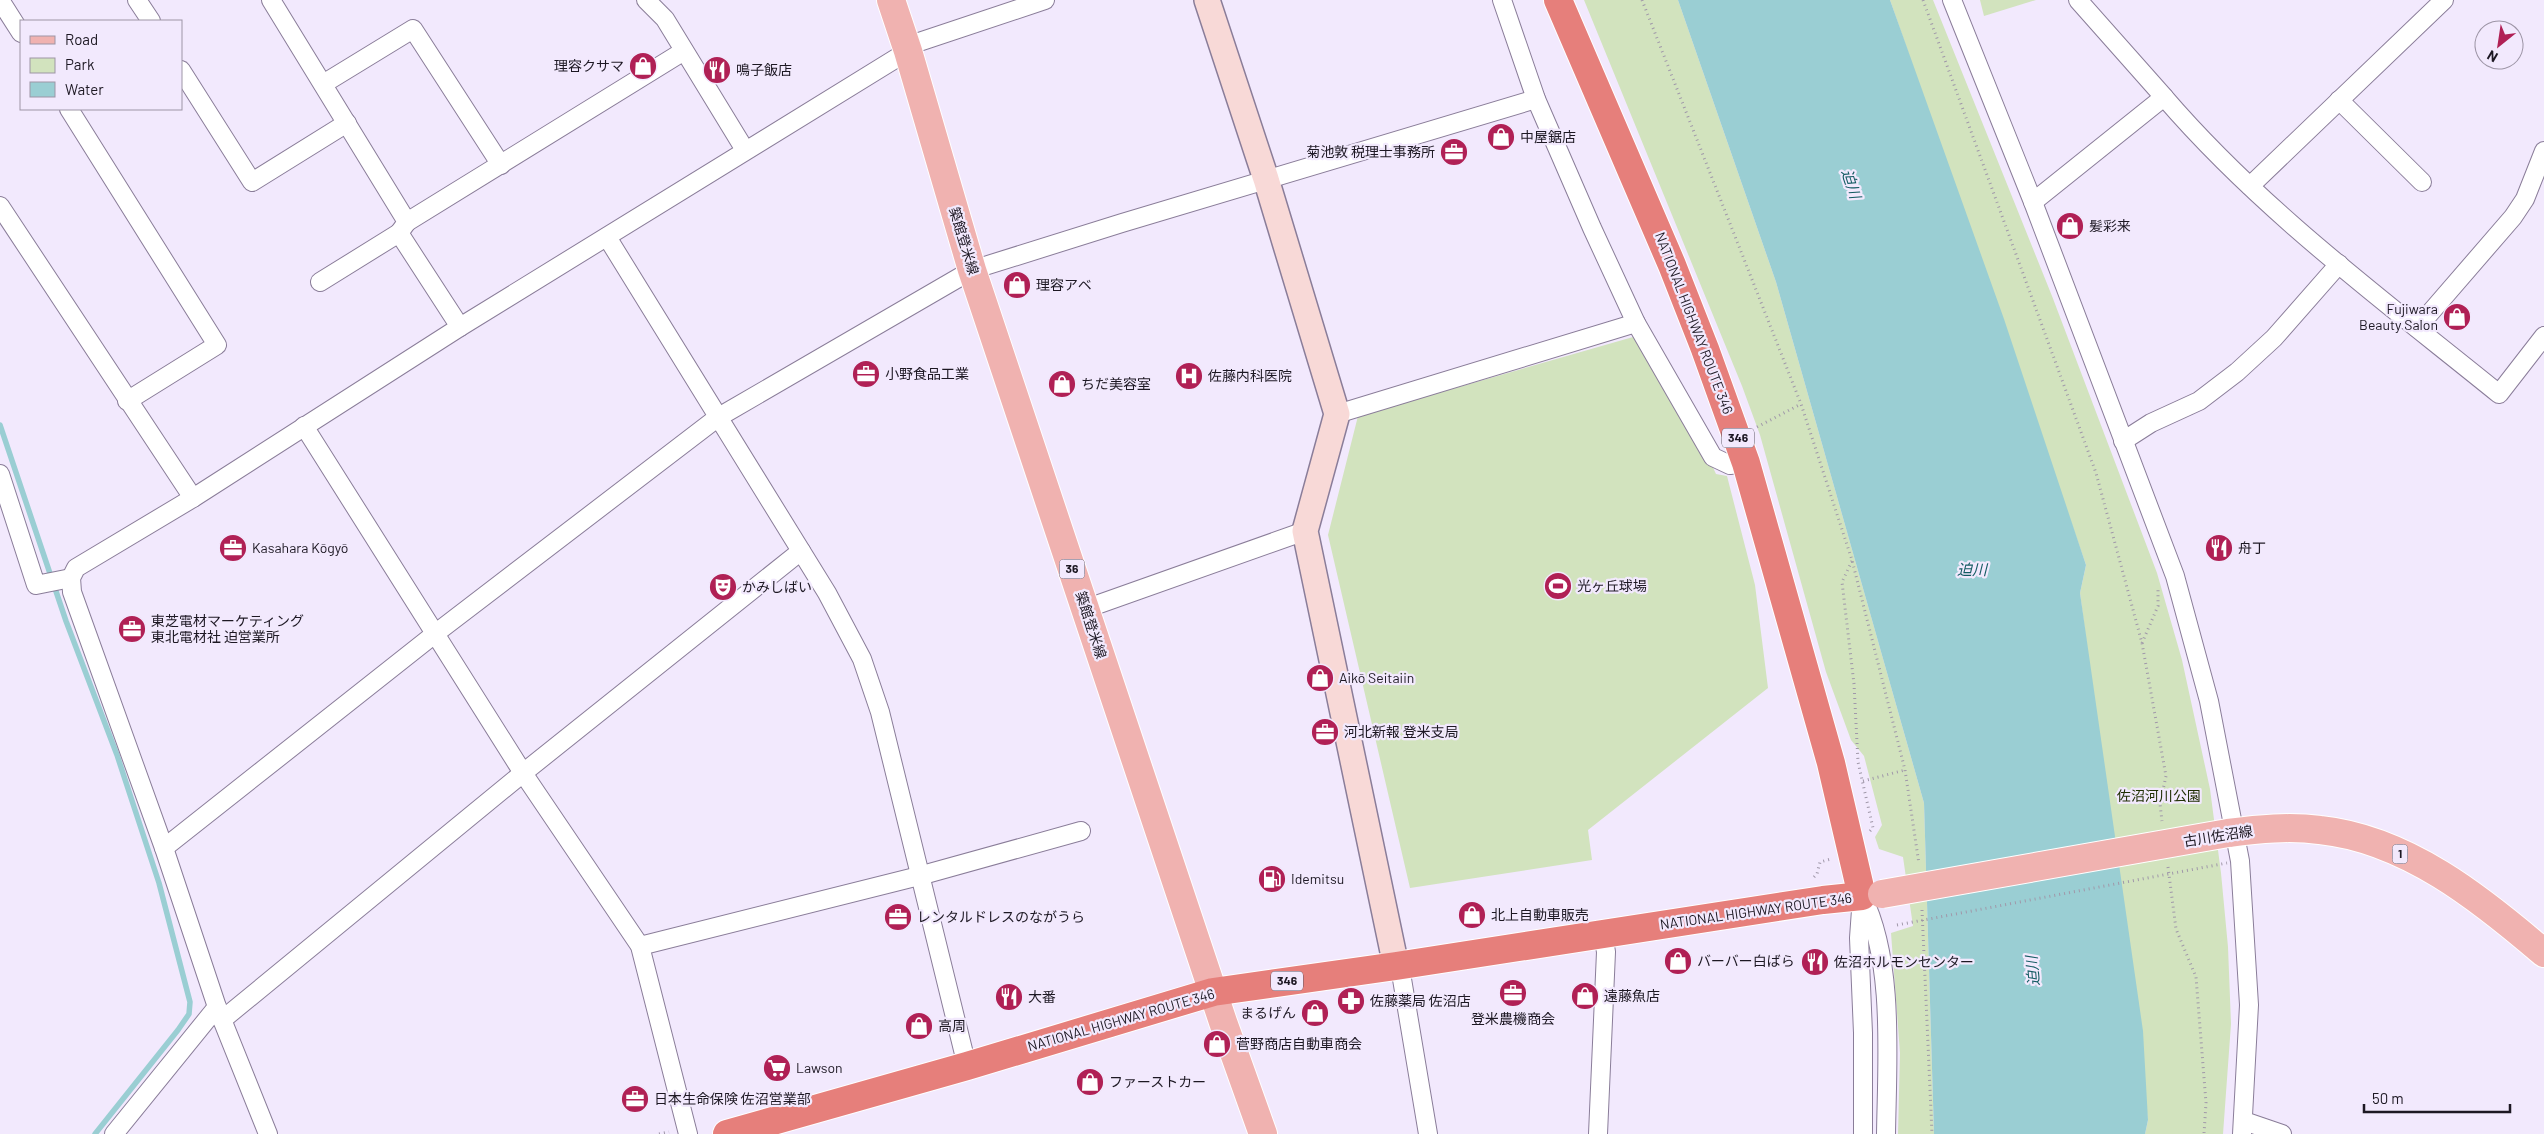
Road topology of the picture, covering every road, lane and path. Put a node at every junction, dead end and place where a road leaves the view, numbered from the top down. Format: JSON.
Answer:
{"nodes":[{"id":1,"x":0,"y":0,"type":"edge"},
{"id":2,"x":137,"y":0,"type":"edge"},
{"id":3,"x":271,"y":0,"type":"edge"},
{"id":4,"x":646,"y":0,"type":"edge"},
{"id":5,"x":891,"y":0,"type":"edge"},
{"id":6,"x":1045,"y":0,"type":"edge"},
{"id":7,"x":1207,"y":0,"type":"edge"},
{"id":8,"x":1502,"y":0,"type":"edge"},
{"id":9,"x":1558,"y":0,"type":"edge"},
{"id":10,"x":1642,"y":0,"type":"edge"},
{"id":11,"x":1923,"y":0,"type":"edge"},
{"id":12,"x":1952,"y":0,"type":"edge"},
{"id":13,"x":2078,"y":0,"type":"edge"},
{"id":14,"x":2444,"y":0,"type":"edge"},
{"id":15,"x":150,"y":20,"type":"edge"},
{"id":16,"x":20,"y":31,"type":"edge"},
{"id":17,"x":908,"y":49,"type":"junction"},
{"id":18,"x":684,"y":50,"type":"junction"},
{"id":19,"x":182,"y":72,"type":"edge"},
{"id":20,"x":322,"y":84,"type":"junction"},
{"id":21,"x":2164,"y":97,"type":"junction"},
{"id":22,"x":1536,"y":99,"type":"junction"},
{"id":23,"x":2339,"y":100,"type":"junction"},
{"id":24,"x":70,"y":110,"type":"edge"},
{"id":25,"x":347,"y":123,"type":"junction"},
{"id":26,"x":745,"y":150,"type":"junction"},
{"id":27,"x":2544,"y":151,"type":"edge"},
{"id":28,"x":500,"y":165,"type":"junction"},
{"id":29,"x":1266,"y":179,"type":"junction"},
{"id":30,"x":2422,"y":182,"type":"dead end"},
{"id":31,"x":2250,"y":186,"type":"junction"},
{"id":32,"x":2033,"y":202,"type":"junction"},
{"id":33,"x":0,"y":206,"type":"edge"},
{"id":34,"x":403,"y":227,"type":"junction"},
{"id":35,"x":607,"y":237,"type":"junction"},
{"id":36,"x":2339,"y":264,"type":"junction"},
{"id":37,"x":972,"y":270,"type":"junction"},
{"id":38,"x":320,"y":282,"type":"dead end"},
{"id":39,"x":1636,"y":323,"type":"junction"},
{"id":40,"x":460,"y":327,"type":"junction"},
{"id":41,"x":2417,"y":328,"type":"junction"},
{"id":42,"x":2544,"y":336,"type":"edge"},
{"id":43,"x":127,"y":401,"type":"junction"},
{"id":44,"x":1801,"y":404,"type":"junction"},
{"id":45,"x":1337,"y":414,"type":"junction"},
{"id":46,"x":716,"y":418,"type":"junction"},
{"id":47,"x":304,"y":426,"type":"junction"},
{"id":48,"x":1751,"y":430,"type":"dead end"},
{"id":49,"x":2123,"y":440,"type":"junction"},
{"id":50,"x":1746,"y":463,"type":"junction"},
{"id":51,"x":0,"y":474,"type":"edge"},
{"id":52,"x":192,"y":498,"type":"junction"},
{"id":53,"x":1306,"y":531,"type":"junction"},
{"id":54,"x":800,"y":551,"type":"junction"},
{"id":55,"x":1852,"y":560,"type":"junction"},
{"id":56,"x":68,"y":579,"type":"junction"},
{"id":57,"x":2155,"y":581,"type":"dead end"},
{"id":58,"x":1085,"y":609,"type":"junction"},
{"id":59,"x":436,"y":634,"type":"junction"},
{"id":60,"x":2142,"y":643,"type":"junction"},
{"id":61,"x":1905,"y":770,"type":"junction"},
{"id":62,"x":523,"y":773,"type":"junction"},
{"id":63,"x":1863,"y":781,"type":"junction"},
{"id":64,"x":2162,"y":823,"type":"dead end"},
{"id":65,"x":1081,"y":830,"type":"dead end"},
{"id":66,"x":2232,"y":833,"type":"junction"},
{"id":67,"x":1867,"y":836,"type":"dead end"},
{"id":68,"x":164,"y":848,"type":"junction"},
{"id":69,"x":1918,"y":850,"type":"dead end"},
{"id":70,"x":2168,"y":862,"type":"dead end"},
{"id":71,"x":2228,"y":863,"type":"dead end"},
{"id":72,"x":919,"y":876,"type":"junction"},
{"id":73,"x":1872,"y":895,"type":"junction"},
{"id":74,"x":1897,"y":925,"type":"dead end"},
{"id":75,"x":1604,"y":934,"type":"junction"},
{"id":76,"x":1924,"y":934,"type":"dead end"},
{"id":77,"x":640,"y":946,"type":"junction"},
{"id":78,"x":2544,"y":953,"type":"edge"},
{"id":79,"x":1396,"y":966,"type":"junction"},
{"id":80,"x":1213,"y":992,"type":"junction"},
{"id":81,"x":220,"y":1014,"type":"junction"},
{"id":82,"x":967,"y":1066,"type":"junction"},
{"id":83,"x":2243,"y":1128,"type":"edge"},
{"id":84,"x":114,"y":1134,"type":"edge"},
{"id":85,"x":268,"y":1134,"type":"edge"},
{"id":86,"x":688,"y":1134,"type":"edge"},
{"id":87,"x":726,"y":1134,"type":"edge"},
{"id":88,"x":1263,"y":1134,"type":"edge"},
{"id":89,"x":1428,"y":1134,"type":"edge"},
{"id":90,"x":1598,"y":1134,"type":"edge"},
{"id":91,"x":1863,"y":1134,"type":"edge"},
{"id":92,"x":1886,"y":1134,"type":"edge"},
{"id":93,"x":1932,"y":1134,"type":"edge"},
{"id":94,"x":2204,"y":1134,"type":"edge"},
{"id":95,"x":2282,"y":1134,"type":"edge"}],
"edges":[{"from":1,"to":16,"type":"street"},
{"from":2,"to":15,"type":"street"},
{"from":3,"to":20,"type":"street"},
{"from":4,"to":18,"type":"street"},
{"from":5,"to":17,"type":"main road","name":"築館登米線","number":"36"},
{"from":6,"to":17,"type":"street"},
{"from":7,"to":29,"type":"street"},
{"from":8,"to":22,"type":"street"},
{"from":9,"to":50,"type":"highway","name":"NATIONAL HIGHWAY ROUTE 346","number":"346"},
{"from":10,"to":44,"type":"path"},
{"from":11,"to":60,"type":"path"},
{"from":12,"to":32,"type":"street"},
{"from":13,"to":21,"type":"street"},
{"from":14,"to":23,"type":"street"},
{"from":17,"to":26,"type":"street"},
{"from":17,"to":37,"type":"main road","name":"築館登米線","number":"36"},
{"from":18,"to":26,"type":"street"},
{"from":18,"to":28,"type":"street"},
{"from":19,"to":25,"type":"street"},
{"from":20,"to":25,"type":"street"},
{"from":20,"to":28,"type":"street"},
{"from":21,"to":31,"type":"street"},
{"from":21,"to":32,"type":"street"},
{"from":22,"to":29,"type":"street"},
{"from":22,"to":39,"type":"street"},
{"from":23,"to":30,"type":"street"},
{"from":23,"to":31,"type":"street"},
{"from":24,"to":43,"type":"street"},
{"from":25,"to":34,"type":"street"},
{"from":26,"to":35,"type":"street"},
{"from":27,"to":41,"type":"street"},
{"from":28,"to":34,"type":"street"},
{"from":29,"to":37,"type":"street"},
{"from":29,"to":45,"type":"street"},
{"from":31,"to":36,"type":"street"},
{"from":32,"to":49,"type":"street"},
{"from":33,"to":43,"type":"street"},
{"from":34,"to":38,"type":"street"},
{"from":34,"to":40,"type":"street"},
{"from":35,"to":40,"type":"street"},
{"from":35,"to":46,"type":"street"},
{"from":36,"to":41,"type":"street"},
{"from":36,"to":49,"type":"street"},
{"from":37,"to":46,"type":"street"},
{"from":37,"to":58,"type":"main road","name":"築館登米線","number":"36"},
{"from":39,"to":45,"type":"street"},
{"from":39,"to":50,"type":"street"},
{"from":40,"to":47,"type":"street"},
{"from":41,"to":42,"type":"street"},
{"from":43,"to":52,"type":"street"},
{"from":44,"to":48,"type":"path"},
{"from":44,"to":55,"type":"path"},
{"from":45,"to":53,"type":"street"},
{"from":46,"to":54,"type":"street"},
{"from":46,"to":59,"type":"street"},
{"from":47,"to":52,"type":"street"},
{"from":47,"to":59,"type":"street"},
{"from":49,"to":66,"type":"street"},
{"from":50,"to":73,"type":"highway","name":"NATIONAL HIGHWAY ROUTE 346","number":"346"},
{"from":51,"to":56,"type":"street"},
{"from":52,"to":56,"type":"street"},
{"from":53,"to":58,"type":"street"},
{"from":53,"to":79,"type":"street"},
{"from":54,"to":62,"type":"street"},
{"from":54,"to":72,"type":"street"},
{"from":55,"to":61,"type":"path"},
{"from":55,"to":63,"type":"path"},
{"from":56,"to":68,"type":"street"},
{"from":57,"to":60,"type":"path"},
{"from":58,"to":80,"type":"main road","name":"築館登米線","number":"36"},
{"from":59,"to":62,"type":"street"},
{"from":59,"to":68,"type":"street"},
{"from":60,"to":64,"type":"path"},
{"from":61,"to":63,"type":"path"},
{"from":61,"to":69,"type":"path"},
{"from":62,"to":77,"type":"street"},
{"from":62,"to":81,"type":"street"},
{"from":63,"to":67,"type":"path"},
{"from":65,"to":72,"type":"street"},
{"from":66,"to":73,"type":"main road","name":"古川佐沼線","number":"1","bridge":true},
{"from":66,"to":78,"type":"main road","name":"古川佐沼線","number":"1"},
{"from":66,"to":83,"type":"street"},
{"from":68,"to":81,"type":"street"},
{"from":70,"to":94,"type":"path"},
{"from":71,"to":74,"type":"path","bridge":true},
{"from":72,"to":77,"type":"street"},
{"from":72,"to":82,"type":"street"},
{"from":73,"to":75,"type":"highway","name":"NATIONAL HIGHWAY ROUTE 346","number":"346"},
{"from":73,"to":91,"type":"street"},
{"from":73,"to":92,"type":"street"},
{"from":75,"to":79,"type":"highway","name":"NATIONAL HIGHWAY ROUTE 346","number":"346"},
{"from":75,"to":90,"type":"street"},
{"from":76,"to":93,"type":"path"},
{"from":77,"to":86,"type":"street"},
{"from":79,"to":80,"type":"highway","name":"NATIONAL HIGHWAY ROUTE 346","number":"346"},
{"from":79,"to":89,"type":"street"},
{"from":80,"to":82,"type":"highway","name":"NATIONAL HIGHWAY ROUTE 346","number":"346"},
{"from":80,"to":88,"type":"main road","name":"築館登米線","number":"36"},
{"from":81,"to":84,"type":"street"},
{"from":81,"to":85,"type":"street"},
{"from":82,"to":87,"type":"highway","name":"NATIONAL HIGHWAY ROUTE 346","number":"346"},
{"from":83,"to":95,"type":"street"}]}
